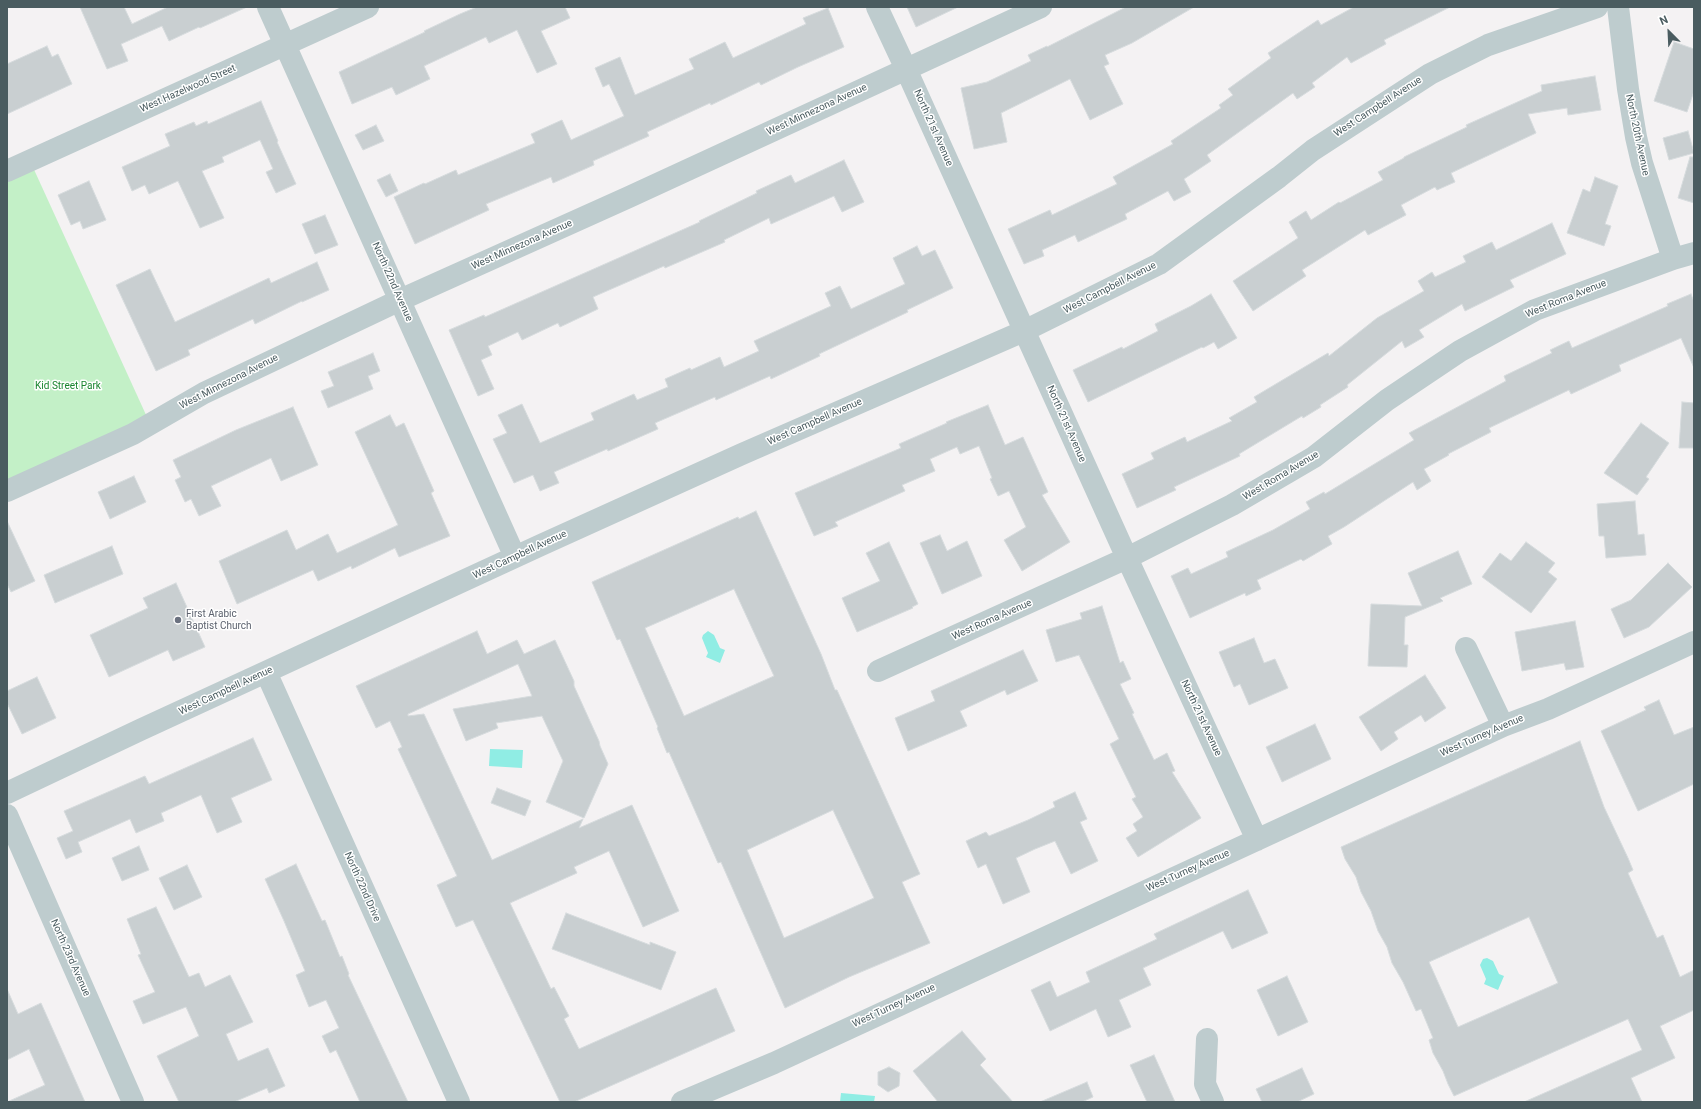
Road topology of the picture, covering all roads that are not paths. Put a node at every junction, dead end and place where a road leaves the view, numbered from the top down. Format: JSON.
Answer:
{"nodes":[{"id":1,"x":268,"y":7,"type":"edge"},
{"id":2,"x":368,"y":7,"type":"edge"},
{"id":3,"x":877,"y":7,"type":"edge"},
{"id":4,"x":1041,"y":7,"type":"edge"},
{"id":5,"x":1597,"y":7,"type":"edge"},
{"id":6,"x":1618,"y":7,"type":"edge"},
{"id":7,"x":285,"y":45,"type":"junction"},
{"id":8,"x":906,"y":69,"type":"junction"},
{"id":9,"x":7,"y":171,"type":"edge"},
{"id":10,"x":1694,"y":253,"type":"edge"},
{"id":11,"x":1673,"y":259,"type":"junction"},
{"id":12,"x":400,"y":300,"type":"junction"},
{"id":13,"x":1024,"y":331,"type":"junction"},
{"id":14,"x":7,"y":490,"type":"edge"},
{"id":15,"x":515,"y":557,"type":"junction"},
{"id":16,"x":1127,"y":558,"type":"junction"},
{"id":17,"x":1694,"y":642,"type":"edge"},
{"id":18,"x":1466,"y":648,"type":"dead end"},
{"id":19,"x":878,"y":671,"type":"dead end"},
{"id":20,"x":266,"y":672,"type":"junction"},
{"id":21,"x":1503,"y":726,"type":"junction"},
{"id":22,"x":7,"y":793,"type":"edge"},
{"id":23,"x":7,"y":815,"type":"edge"},
{"id":24,"x":1257,"y":840,"type":"junction"},
{"id":25,"x":1207,"y":1039,"type":"dead end"},
{"id":26,"x":133,"y":1102,"type":"edge"},
{"id":27,"x":459,"y":1102,"type":"edge"},
{"id":28,"x":682,"y":1102,"type":"edge"},
{"id":29,"x":1214,"y":1102,"type":"edge"}],
"edges":[{"from":1,"to":7,"type":"street","name":"North 22nd Avenue"},
{"from":2,"to":7,"type":"street","name":"West Hazelwood Street"},
{"from":3,"to":8,"type":"street","name":"North 21st Avenue"},
{"from":4,"to":8,"type":"street","name":"West Minnezona Avenue"},
{"from":5,"to":13,"type":"street","name":"West Campbell Avenue"},
{"from":6,"to":11,"type":"street","name":"North 20th Avenue"},
{"from":7,"to":9,"type":"street","name":"West Hazelwood Street"},
{"from":7,"to":12,"type":"street","name":"North 22nd Avenue"},
{"from":8,"to":12,"type":"street","name":"West Minnezona Avenue"},
{"from":8,"to":13,"type":"street","name":"North 21st Avenue"},
{"from":10,"to":11,"type":"street","name":"West Roma Avenue"},
{"from":11,"to":16,"type":"street","name":"West Roma Avenue"},
{"from":12,"to":14,"type":"street","name":"West Minnezona Avenue"},
{"from":12,"to":15,"type":"street","name":"North 22nd Avenue"},
{"from":13,"to":15,"type":"street","name":"West Campbell Avenue"},
{"from":13,"to":16,"type":"street","name":"North 21st Avenue"},
{"from":15,"to":20,"type":"street","name":"West Campbell Avenue"},
{"from":16,"to":19,"type":"street","name":"West Roma Avenue"},
{"from":16,"to":24,"type":"street","name":"North 21st Avenue"},
{"from":17,"to":21,"type":"street","name":"West Turney Avenue"},
{"from":18,"to":21,"type":"street"},
{"from":20,"to":22,"type":"street","name":"West Campbell Avenue"},
{"from":20,"to":27,"type":"street","name":"North 22nd Drive"},
{"from":21,"to":24,"type":"street","name":"West Turney Avenue"},
{"from":23,"to":26,"type":"street","name":"North 23rd Avenue"},
{"from":24,"to":28,"type":"street","name":"West Turney Avenue"},
{"from":25,"to":29,"type":"street"}]}
